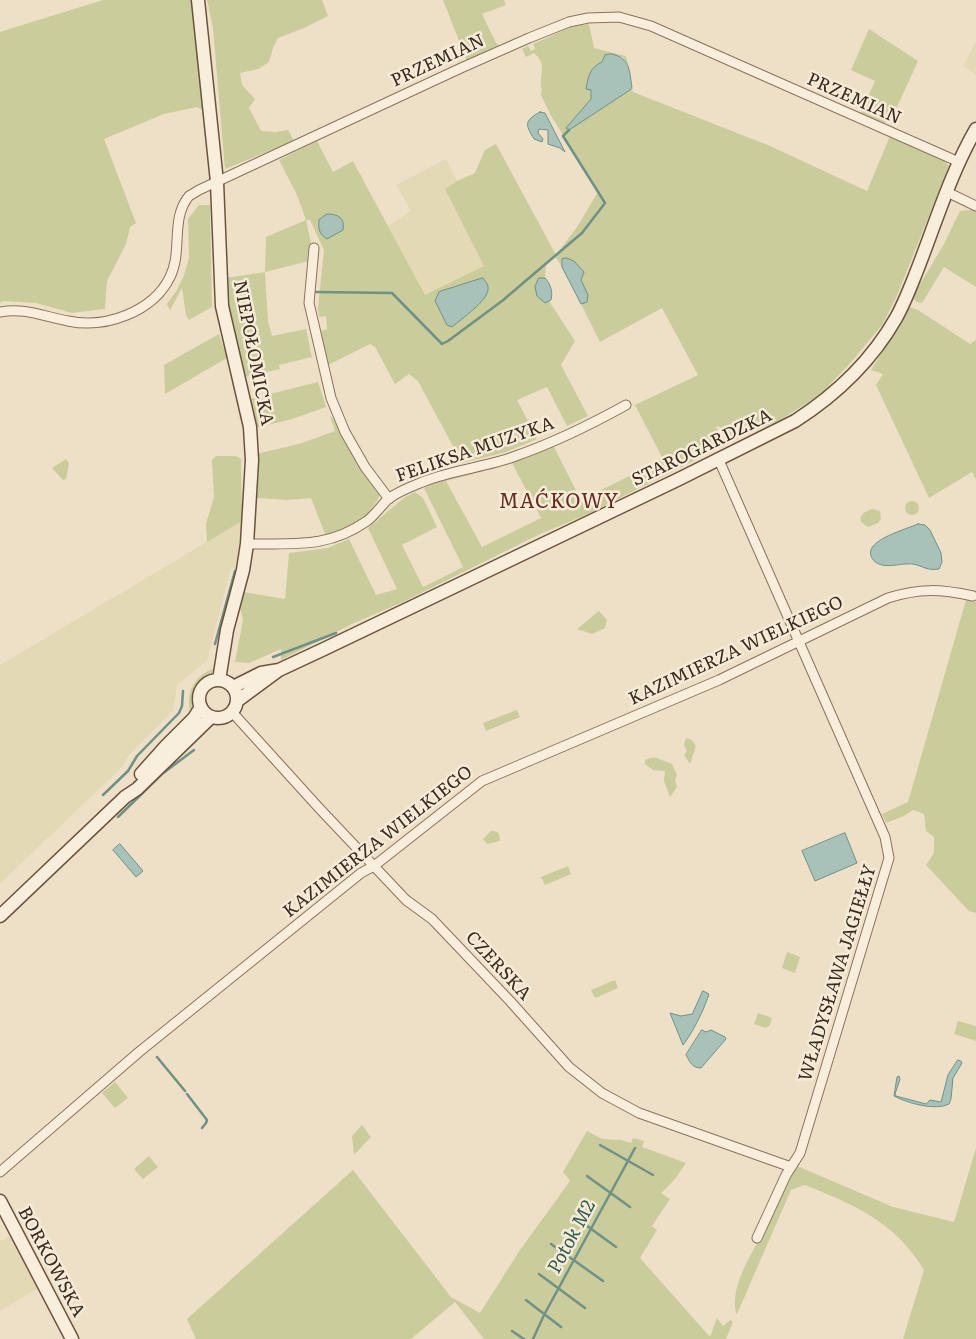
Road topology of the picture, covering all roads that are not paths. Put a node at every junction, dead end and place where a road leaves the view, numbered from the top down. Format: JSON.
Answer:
{"nodes":[{"id":1,"x":198,"y":0,"type":"edge"},
{"id":2,"x":976,"y":129,"type":"edge"},
{"id":3,"x":959,"y":162,"type":"junction"},
{"id":4,"x":217,"y":182,"type":"junction"},
{"id":5,"x":947,"y":192,"type":"junction"},
{"id":6,"x":976,"y":206,"type":"edge"},
{"id":7,"x":314,"y":248,"type":"dead end"},
{"id":8,"x":0,"y":312,"type":"edge"},
{"id":9,"x":626,"y":405,"type":"dead end"},
{"id":10,"x":718,"y":458,"type":"junction"},
{"id":11,"x":389,"y":499,"type":"junction"},
{"id":12,"x":247,"y":544,"type":"junction"},
{"id":13,"x":973,"y":596,"type":"dead end"},
{"id":14,"x":799,"y":642,"type":"junction"},
{"id":15,"x":279,"y":670,"type":"junction"},
{"id":16,"x":218,"y":680,"type":"junction"},
{"id":17,"x":233,"y":687,"type":"junction"},
{"id":18,"x":201,"y":707,"type":"junction"},
{"id":19,"x":234,"y":707,"type":"junction"},
{"id":20,"x":211,"y":717,"type":"junction"},
{"id":21,"x":125,"y":797,"type":"junction"},
{"id":22,"x":374,"y":866,"type":"junction"},
{"id":23,"x":0,"y":916,"type":"edge"},
{"id":24,"x":791,"y":1167,"type":"junction"},
{"id":25,"x":0,"y":1172,"type":"edge"},
{"id":26,"x":0,"y":1201,"type":"edge"},
{"id":27,"x":757,"y":1238,"type":"dead end"},
{"id":28,"x":72,"y":1339,"type":"edge"}],
"edges":[{"from":1,"to":4,"type":"main road","name":"NIEPOŁOMICKA"},
{"from":2,"to":3,"type":"main road","name":"STAROGARDZKA"},
{"from":3,"to":4,"type":"street","name":"PRZEMIAN"},
{"from":3,"to":5,"type":"main road","name":"STAROGARDZKA"},
{"from":4,"to":8,"type":"street","name":"PRZEMIAN"},
{"from":4,"to":12,"type":"main road","name":"NIEPOŁOMICKA"},
{"from":5,"to":6,"type":"street"},
{"from":5,"to":10,"type":"main road","name":"STAROGARDZKA"},
{"from":7,"to":11,"type":"street","name":"FELIKSA MUZYKA"},
{"from":9,"to":11,"type":"street","name":"FELIKSA MUZYKA"},
{"from":10,"to":14,"type":"street","name":"WŁADYSŁAWA JAGIEŁŁY"},
{"from":10,"to":15,"type":"main road","name":"STAROGARDZKA"},
{"from":11,"to":12,"type":"street","name":"FELIKSA MUZYKA"},
{"from":12,"to":16,"type":"main road","name":"NIEPOŁOMICKA"},
{"from":13,"to":14,"type":"street","name":"KAZIMIERZA WIELKIEGO"},
{"from":14,"to":22,"type":"street","name":"KAZIMIERZA WIELKIEGO"},
{"from":14,"to":24,"type":"street","name":"WŁADYSŁAWA JAGIEŁŁY"},
{"from":15,"to":17,"type":"main road","name":"STAROGARDZKA"},
{"from":15,"to":19,"type":"main road","name":"STAROGARDZKA"},
{"from":16,"to":17,"type":"main road"},
{"from":16,"to":18,"type":"main road"},
{"from":17,"to":19,"type":"main road"},
{"from":18,"to":20,"type":"main road"},
{"from":18,"to":21,"type":"main road"},
{"from":19,"to":20,"type":"main road"},
{"from":19,"to":22,"type":"street","name":"CZERSKA"},
{"from":20,"to":21,"type":"main road"},
{"from":21,"to":23,"type":"main road"},
{"from":22,"to":24,"type":"street","name":"CZERSKA"},
{"from":22,"to":25,"type":"street","name":"KAZIMIERZA WIELKIEGO"},
{"from":24,"to":27,"type":"street","name":"WŁADYSŁAWA JAGIEŁŁY"},
{"from":26,"to":28,"type":"main road","name":"BORKOWSKA"}]}
